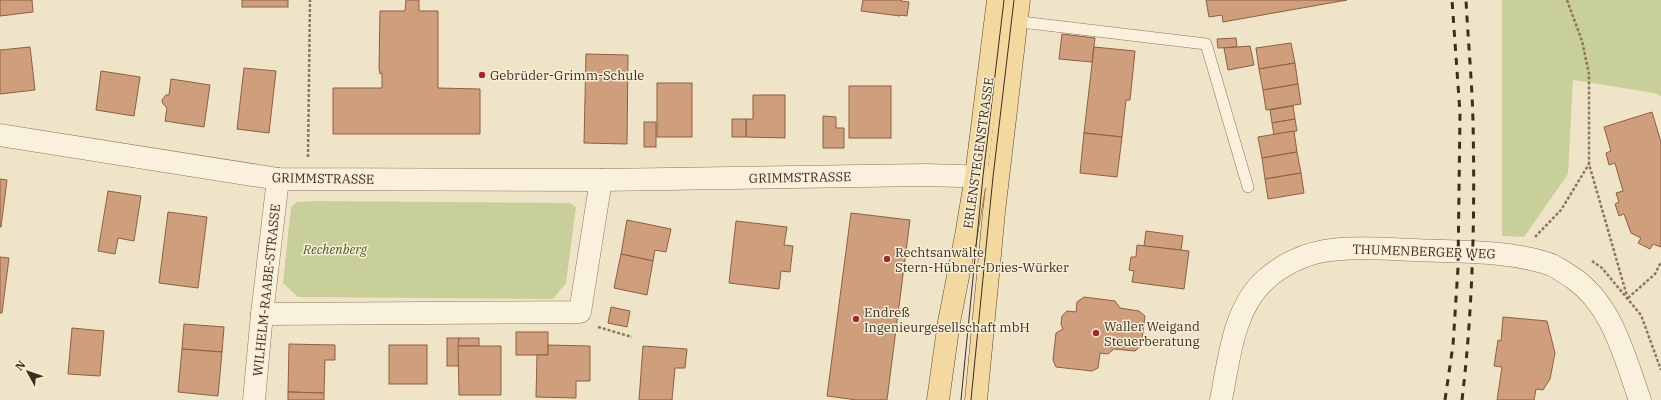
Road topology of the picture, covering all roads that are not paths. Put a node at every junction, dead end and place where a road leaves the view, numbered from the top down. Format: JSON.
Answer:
{"nodes":[{"id":1,"x":1019,"y":0,"type":"edge"},
{"id":2,"x":997,"y":9,"type":"edge"},
{"id":3,"x":1017,"y":21,"type":"junction"},
{"id":4,"x":0,"y":135,"type":"edge"},
{"id":5,"x":976,"y":176,"type":"junction"},
{"id":6,"x":998,"y":177,"type":"junction"},
{"id":7,"x":278,"y":180,"type":"junction"},
{"id":8,"x":601,"y":180,"type":"junction"},
{"id":9,"x":1248,"y":187,"type":"dead end"},
{"id":10,"x":262,"y":314,"type":"junction"},
{"id":11,"x":254,"y":400,"type":"edge"},
{"id":12,"x":938,"y":400,"type":"edge"},
{"id":13,"x":976,"y":400,"type":"edge"},
{"id":14,"x":1222,"y":400,"type":"edge"},
{"id":15,"x":1640,"y":400,"type":"edge"}],
"edges":[{"from":1,"to":3,"type":"main road","name":"ERLENSTEGENSTRASSE"},
{"from":2,"to":3,"type":"lane"},
{"from":2,"to":5,"type":"main road","name":"ERLENSTEGENSTRASSE"},
{"from":3,"to":6,"type":"main road","name":"ERLENSTEGENSTRASSE"},
{"from":3,"to":9,"type":"lane"},
{"from":4,"to":7,"type":"street","name":"GRIMMSTRASSE"},
{"from":5,"to":6,"type":"street","name":"GRIMMSTRASSE"},
{"from":5,"to":8,"type":"street","name":"GRIMMSTRASSE"},
{"from":5,"to":12,"type":"main road","name":"ERLENSTEGENSTRASSE"},
{"from":6,"to":13,"type":"main road","name":"ERLENSTEGENSTRASSE"},
{"from":7,"to":8,"type":"street","name":"GRIMMSTRASSE"},
{"from":7,"to":10,"type":"street","name":"WILHELM-RAABE-STRASSE"},
{"from":8,"to":10,"type":"street"},
{"from":10,"to":11,"type":"street","name":"WILHELM-RAABE-STRASSE"},
{"from":14,"to":15,"type":"street","name":"THUMENBERGER WEG"}]}
